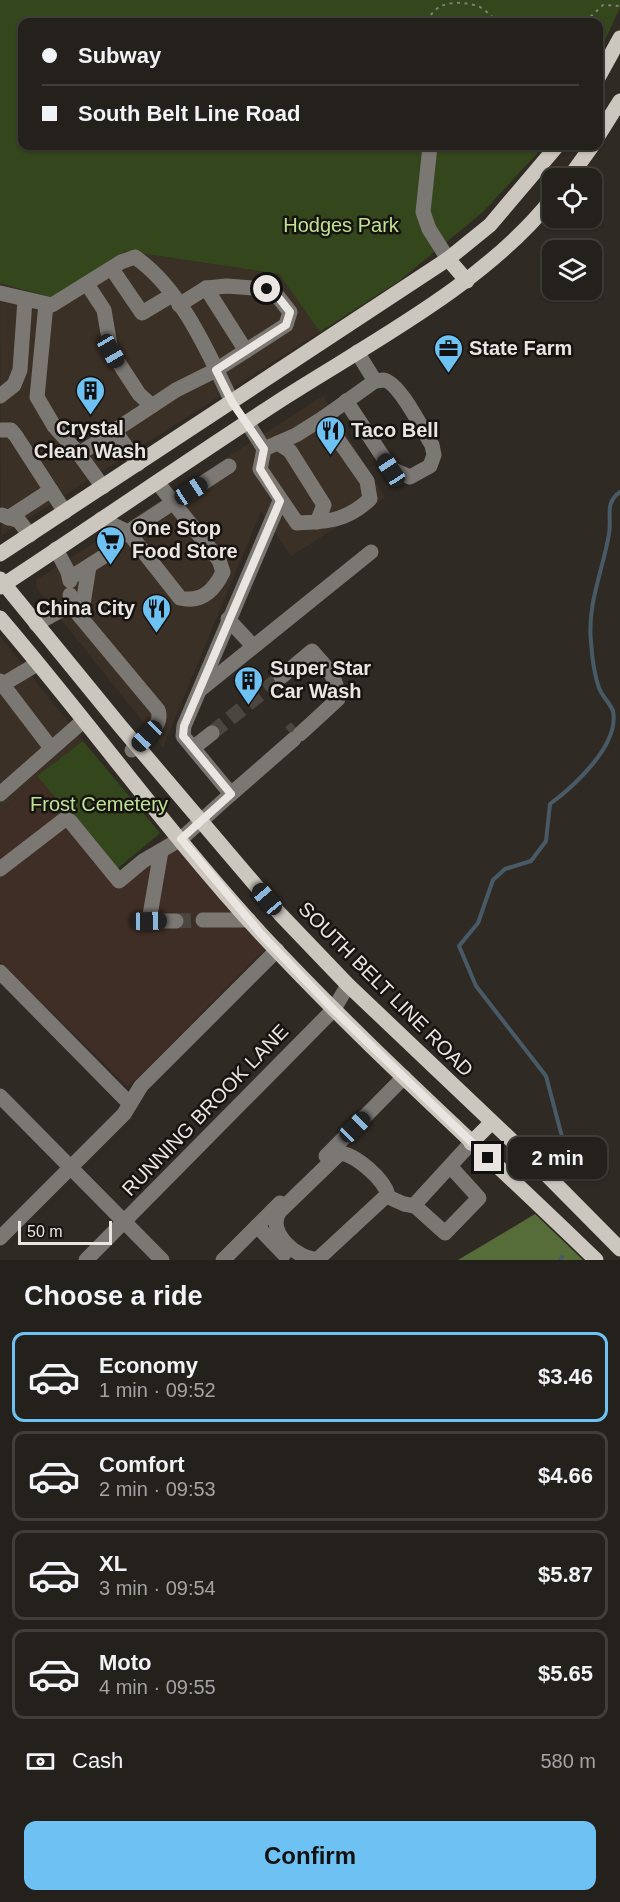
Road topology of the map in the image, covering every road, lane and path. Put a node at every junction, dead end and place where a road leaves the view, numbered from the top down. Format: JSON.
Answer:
{"nodes":[{"id":1,"x":620,"y":6,"type":"edge"},
{"id":2,"x":430,"y":18,"type":"edge"},
{"id":3,"x":493,"y":18,"type":"edge"},
{"id":4,"x":589,"y":18,"type":"edge"},
{"id":5,"x":620,"y":38,"type":"edge"},
{"id":6,"x":603,"y":69,"type":"edge"},
{"id":7,"x":620,"y":101,"type":"edge"},
{"id":8,"x":603,"y":128,"type":"edge"},
{"id":9,"x":430,"y":150,"type":"edge"},
{"id":10,"x":554,"y":150,"type":"edge"},
{"id":11,"x":589,"y":150,"type":"edge"},
{"id":12,"x":576,"y":168,"type":"edge"},
{"id":13,"x":542,"y":212,"type":"edge"},
{"id":14,"x":448,"y":259,"type":"junction"},
{"id":15,"x":116,"y":275,"type":"dead end"},
{"id":16,"x":467,"y":281,"type":"junction"},
{"id":17,"x":87,"y":284,"type":"junction"},
{"id":18,"x":206,"y":288,"type":"junction"},
{"id":19,"x":0,"y":293,"type":"edge"},
{"id":20,"x":25,"y":300,"type":"junction"},
{"id":21,"x":175,"y":300,"type":"junction"},
{"id":22,"x":46,"y":304,"type":"junction"},
{"id":23,"x":246,"y":351,"type":"junction"},
{"id":24,"x":357,"y":352,"type":"junction"},
{"id":25,"x":216,"y":370,"type":"junction"},
{"id":26,"x":375,"y":381,"type":"junction"},
{"id":27,"x":0,"y":396,"type":"edge"},
{"id":28,"x":346,"y":401,"type":"junction"},
{"id":29,"x":232,"y":402,"type":"junction"},
{"id":30,"x":152,"y":406,"type":"junction"},
{"id":31,"x":323,"y":418,"type":"junction"},
{"id":32,"x":247,"y":422,"type":"junction"},
{"id":33,"x":0,"y":430,"type":"edge"},
{"id":34,"x":115,"y":431,"type":"junction"},
{"id":35,"x":271,"y":446,"type":"junction"},
{"id":36,"x":79,"y":454,"type":"junction"},
{"id":37,"x":138,"y":464,"type":"junction"},
{"id":38,"x":229,"y":466,"type":"dead end"},
{"id":39,"x":157,"y":482,"type":"junction"},
{"id":40,"x":103,"y":487,"type":"junction"},
{"id":41,"x":51,"y":490,"type":"junction"},
{"id":42,"x":280,"y":501,"type":"junction"},
{"id":43,"x":172,"y":503,"type":"junction"},
{"id":44,"x":65,"y":512,"type":"junction"},
{"id":45,"x":4,"y":516,"type":"edge"},
{"id":46,"x":101,"y":519,"type":"junction"},
{"id":47,"x":317,"y":522,"type":"junction"},
{"id":48,"x":128,"y":532,"type":"junction"},
{"id":49,"x":30,"y":535,"type":"junction"},
{"id":50,"x":56,"y":549,"type":"junction"},
{"id":51,"x":371,"y":552,"type":"dead end"},
{"id":52,"x":0,"y":554,"type":"edge"},
{"id":53,"x":89,"y":566,"type":"junction"},
{"id":54,"x":1,"y":583,"type":"edge"},
{"id":55,"x":70,"y":590,"type":"junction"},
{"id":56,"x":81,"y":617,"type":"junction"},
{"id":57,"x":0,"y":618,"type":"edge"},
{"id":58,"x":228,"y":619,"type":"junction"},
{"id":59,"x":36,"y":624,"type":"junction"},
{"id":60,"x":253,"y":646,"type":"junction"},
{"id":61,"x":37,"y":664,"type":"junction"},
{"id":62,"x":281,"y":676,"type":"tunnel mouth"},
{"id":63,"x":1,"y":684,"type":"edge"},
{"id":64,"x":199,"y":690,"type":"junction"},
{"id":65,"x":83,"y":721,"type":"junction"},
{"id":66,"x":212,"y":733,"type":"tunnel mouth"},
{"id":67,"x":51,"y":748,"type":"junction"},
{"id":68,"x":135,"y":748,"type":"junction"},
{"id":69,"x":193,"y":748,"type":"junction"},
{"id":70,"x":0,"y":794,"type":"edge"},
{"id":71,"x":231,"y":794,"type":"junction"},
{"id":72,"x":202,"y":822,"type":"junction"},
{"id":73,"x":181,"y":839,"type":"junction"},
{"id":74,"x":161,"y":850,"type":"junction"},
{"id":75,"x":0,"y":869,"type":"edge"},
{"id":76,"x":203,"y":920,"type":"tunnel mouth"},
{"id":77,"x":249,"y":920,"type":"junction"},
{"id":78,"x":176,"y":921,"type":"tunnel mouth"},
{"id":79,"x":277,"y":950,"type":"junction"},
{"id":80,"x":0,"y":972,"type":"edge"},
{"id":81,"x":348,"y":985,"type":"junction"},
{"id":82,"x":333,"y":1009,"type":"junction"},
{"id":83,"x":404,"y":1077,"type":"junction"},
{"id":84,"x":0,"y":1096,"type":"edge"},
{"id":85,"x":130,"y":1104,"type":"junction"},
{"id":86,"x":492,"y":1122,"type":"junction"},
{"id":87,"x":471,"y":1143,"type":"junction"},
{"id":88,"x":450,"y":1166,"type":"junction"},
{"id":89,"x":71,"y":1168,"type":"junction"},
{"id":90,"x":388,"y":1195,"type":"junction"},
{"id":91,"x":415,"y":1206,"type":"junction"},
{"id":92,"x":124,"y":1222,"type":"junction"},
{"id":93,"x":257,"y":1226,"type":"junction"},
{"id":94,"x":4,"y":1227,"type":"edge"},
{"id":95,"x":620,"y":1249,"type":"edge"},
{"id":96,"x":86,"y":1260,"type":"edge"},
{"id":97,"x":162,"y":1260,"type":"edge"},
{"id":98,"x":223,"y":1260,"type":"edge"},
{"id":99,"x":291,"y":1260,"type":"edge"},
{"id":100,"x":596,"y":1260,"type":"edge"}],
"edges":[{"from":1,"to":4,"type":"path"},
{"from":2,"to":3,"type":"path"},
{"from":5,"to":6,"type":"main road"},
{"from":7,"to":8,"type":"main road"},
{"from":9,"to":14,"type":"street"},
{"from":10,"to":14,"type":"main road"},
{"from":11,"to":12,"type":"main road"},
{"from":13,"to":16,"type":"main road"},
{"from":14,"to":16,"type":"main road"},
{"from":14,"to":29,"type":"main road"},
{"from":15,"to":21,"type":"street"},
{"from":16,"to":24,"type":"main road"},
{"from":17,"to":21,"type":"street"},
{"from":17,"to":22,"type":"street"},
{"from":17,"to":30,"type":"street"},
{"from":18,"to":21,"type":"street"},
{"from":18,"to":23,"type":"street"},
{"from":18,"to":23,"type":"street"},
{"from":19,"to":20,"type":"street"},
{"from":20,"to":22,"type":"street"},
{"from":20,"to":27,"type":"street"},
{"from":21,"to":25,"type":"street"},
{"from":22,"to":36,"type":"street"},
{"from":23,"to":25,"type":"street"},
{"from":24,"to":26,"type":"street"},
{"from":24,"to":32,"type":"main road"},
{"from":25,"to":29,"type":"street"},
{"from":25,"to":30,"type":"street"},
{"from":26,"to":28,"type":"street"},
{"from":26,"to":28,"type":"street"},
{"from":28,"to":31,"type":"street"},
{"from":29,"to":32,"type":"main road"},
{"from":29,"to":37,"type":"main road"},
{"from":30,"to":34,"type":"street"},
{"from":31,"to":35,"type":"street"},
{"from":31,"to":47,"type":"street"},
{"from":32,"to":35,"type":"street"},
{"from":32,"to":39,"type":"main road"},
{"from":33,"to":41,"type":"street"},
{"from":34,"to":36,"type":"street"},
{"from":34,"to":37,"type":"street"},
{"from":35,"to":42,"type":"street"},
{"from":35,"to":47,"type":"street"},
{"from":36,"to":40,"type":"street"},
{"from":37,"to":40,"type":"main road"},
{"from":38,"to":43,"type":"street"},
{"from":39,"to":43,"type":"street"},
{"from":39,"to":46,"type":"main road"},
{"from":40,"to":44,"type":"main road"},
{"from":41,"to":44,"type":"street"},
{"from":41,"to":45,"type":"street"},
{"from":42,"to":47,"type":"street"},
{"from":42,"to":58,"type":"street"},
{"from":43,"to":48,"type":"street"},
{"from":43,"to":48,"type":"street"},
{"from":44,"to":49,"type":"main road"},
{"from":45,"to":49,"type":"street"},
{"from":46,"to":48,"type":"street"},
{"from":46,"to":50,"type":"main road"},
{"from":48,"to":53,"type":"street"},
{"from":49,"to":52,"type":"main road"},
{"from":50,"to":54,"type":"main road"},
{"from":50,"to":55,"type":"street"},
{"from":51,"to":60,"type":"street"},
{"from":53,"to":55,"type":"street"},
{"from":53,"to":56,"type":"street"},
{"from":54,"to":59,"type":"main road"},
{"from":55,"to":56,"type":"street"},
{"from":55,"to":59,"type":"street"},
{"from":56,"to":68,"type":"street"},
{"from":57,"to":61,"type":"main road"},
{"from":58,"to":60,"type":"street"},
{"from":58,"to":64,"type":"street"},
{"from":59,"to":68,"type":"main road"},
{"from":60,"to":64,"type":"street"},
{"from":61,"to":63,"type":"street"},
{"from":61,"to":65,"type":"main road"},
{"from":62,"to":71,"type":"street"},
{"from":63,"to":67,"type":"street"},
{"from":64,"to":69,"type":"street"},
{"from":65,"to":67,"type":"street"},
{"from":65,"to":68,"type":"main road"},
{"from":65,"to":73,"type":"main road"},
{"from":66,"to":69,"type":"street"},
{"from":67,"to":70,"type":"street"},
{"from":68,"to":72,"type":"main road","name":"SOUTH BELT LINE ROAD"},
{"from":69,"to":71,"type":"street"},
{"from":71,"to":72,"type":"street"},
{"from":72,"to":73,"type":"street"},
{"from":72,"to":81,"type":"main road","name":"SOUTH BELT LINE ROAD"},
{"from":73,"to":74,"type":"street"},
{"from":73,"to":77,"type":"main road"},
{"from":74,"to":75,"type":"street"},
{"from":74,"to":78,"type":"street"},
{"from":76,"to":77,"type":"street"},
{"from":77,"to":79,"type":"main road"},
{"from":79,"to":82,"type":"main road"},
{"from":79,"to":85,"type":"street"},
{"from":80,"to":85,"type":"street"},
{"from":81,"to":82,"type":"street","name":"RUNNING BROOK LANE"},
{"from":81,"to":86,"type":"main road","name":"SOUTH BELT LINE ROAD"},
{"from":82,"to":83,"type":"main road"},
{"from":82,"to":92,"type":"street","name":"RUNNING BROOK LANE"},
{"from":83,"to":87,"type":"main road"},
{"from":83,"to":93,"type":"street"},
{"from":84,"to":89,"type":"street"},
{"from":85,"to":89,"type":"street"},
{"from":86,"to":87,"type":"main road"},
{"from":86,"to":95,"type":"main road","name":"SOUTH BELT LINE ROAD"},
{"from":87,"to":88,"type":"street"},
{"from":87,"to":100,"type":"main road"},
{"from":88,"to":91,"type":"street"},
{"from":88,"to":91,"type":"street"},
{"from":89,"to":92,"type":"street"},
{"from":89,"to":94,"type":"street"},
{"from":90,"to":90,"type":"street"},
{"from":90,"to":91,"type":"street"},
{"from":92,"to":96,"type":"street","name":"RUNNING BROOK LANE"},
{"from":92,"to":97,"type":"street"},
{"from":93,"to":98,"type":"street"},
{"from":93,"to":99,"type":"street"}]}
